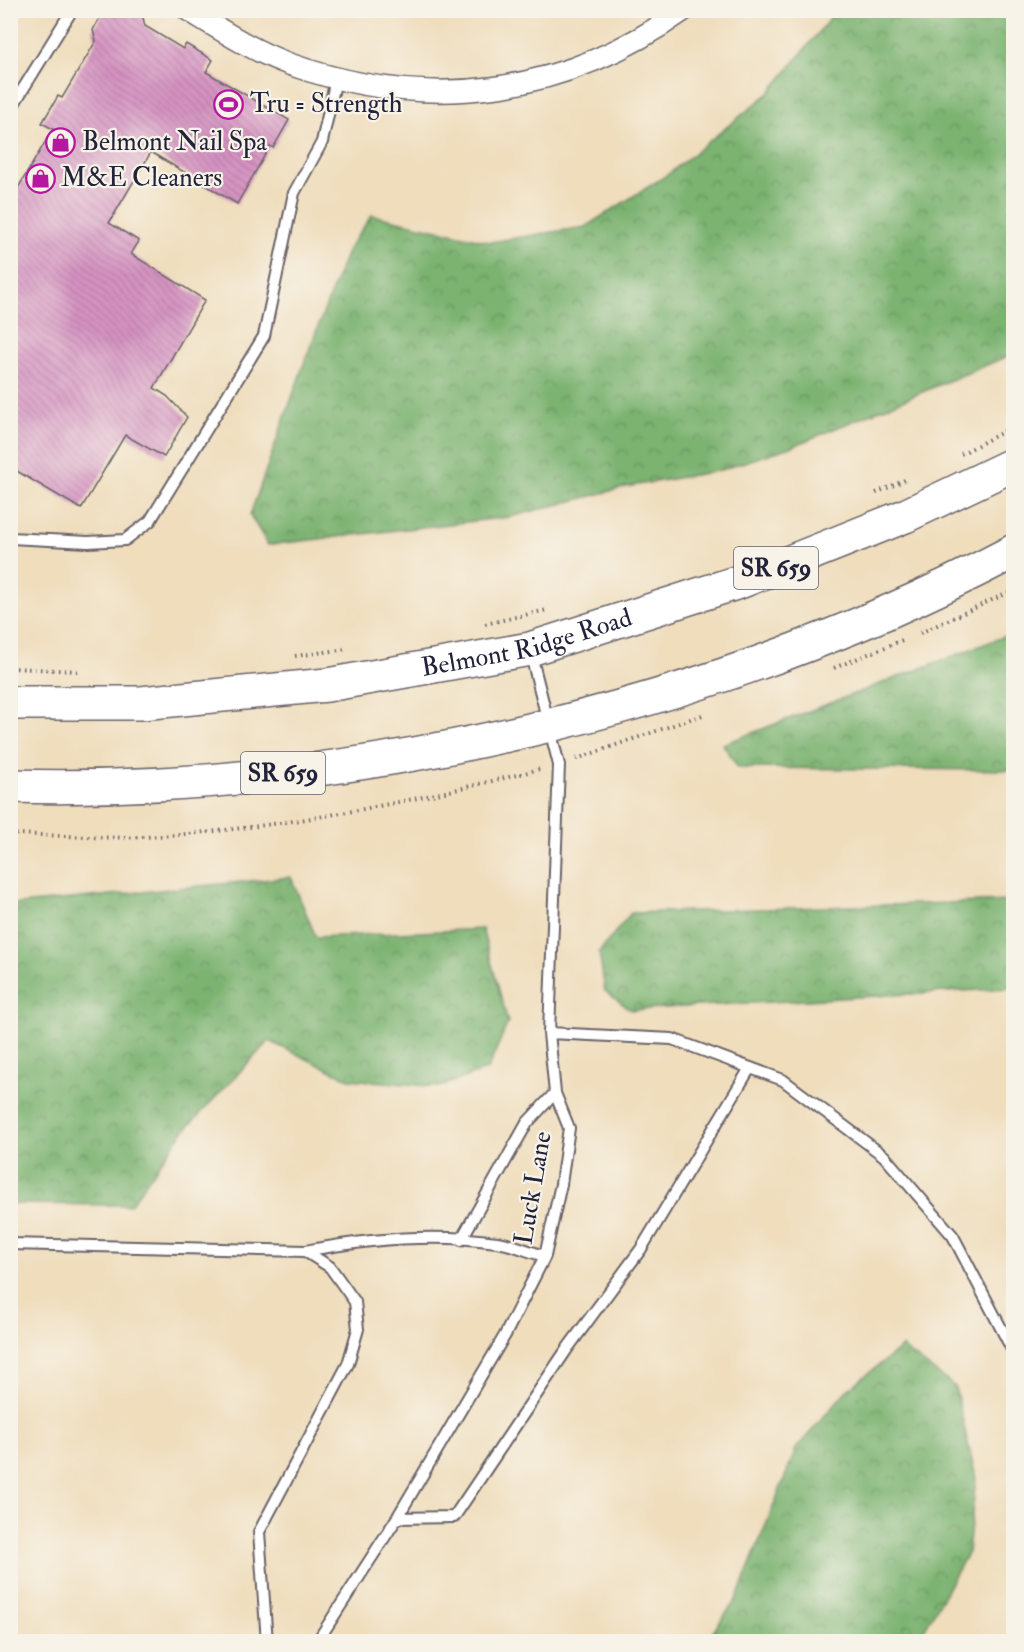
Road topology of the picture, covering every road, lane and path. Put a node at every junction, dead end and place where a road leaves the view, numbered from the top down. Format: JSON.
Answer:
{"nodes":[{"id":1,"x":72,"y":10,"type":"edge"},
{"id":2,"x":188,"y":10,"type":"edge"},
{"id":3,"x":684,"y":10,"type":"edge"},
{"id":4,"x":336,"y":79,"type":"junction"},
{"id":5,"x":10,"y":110,"type":"edge"},
{"id":6,"x":1014,"y":426,"type":"edge"},
{"id":7,"x":953,"y":458,"type":"dead end"},
{"id":8,"x":1014,"y":464,"type":"edge"},
{"id":9,"x":912,"y":477,"type":"dead end"},
{"id":10,"x":868,"y":496,"type":"dead end"},
{"id":11,"x":10,"y":538,"type":"edge"},
{"id":12,"x":1014,"y":551,"type":"edge"},
{"id":13,"x":555,"y":608,"type":"dead end"},
{"id":14,"x":480,"y":625,"type":"dead end"},
{"id":15,"x":349,"y":648,"type":"dead end"},
{"id":16,"x":530,"y":650,"type":"junction"},
{"id":17,"x":292,"y":656,"type":"dead end"},
{"id":18,"x":10,"y":668,"type":"edge"},
{"id":19,"x":80,"y":671,"type":"dead end"},
{"id":20,"x":10,"y":703,"type":"edge"},
{"id":21,"x":551,"y":726,"type":"junction"},
{"id":22,"x":10,"y":786,"type":"edge"},
{"id":23,"x":549,"y":1033,"type":"junction"},
{"id":24,"x":750,"y":1068,"type":"junction"},
{"id":25,"x":555,"y":1093,"type":"junction"},
{"id":26,"x":461,"y":1240,"type":"junction"},
{"id":27,"x":10,"y":1244,"type":"edge"},
{"id":28,"x":305,"y":1251,"type":"junction"},
{"id":29,"x":545,"y":1256,"type":"junction"},
{"id":30,"x":1014,"y":1353,"type":"edge"},
{"id":31,"x":397,"y":1518,"type":"junction"},
{"id":32,"x":267,"y":1641,"type":"edge"},
{"id":33,"x":317,"y":1641,"type":"edge"}],
"edges":[{"from":1,"to":5,"type":"lane"},
{"from":2,"to":4,"type":"street"},
{"from":3,"to":4,"type":"street"},
{"from":4,"to":11,"type":"lane"},
{"from":6,"to":7,"type":"path"},
{"from":8,"to":16,"type":"main road","name":"Belmont Ridge Road","number":"SR 659"},
{"from":9,"to":10,"type":"path"},
{"from":12,"to":21,"type":"main road","number":"SR 659"},
{"from":13,"to":14,"type":"path"},
{"from":15,"to":17,"type":"path"},
{"from":16,"to":20,"type":"main road","name":"Belmont Ridge Road","number":"SR 659"},
{"from":16,"to":21,"type":"lane","name":"Luck Lane"},
{"from":18,"to":19,"type":"path"},
{"from":21,"to":22,"type":"main road","number":"SR 659"},
{"from":21,"to":23,"type":"lane","name":"Luck Lane"},
{"from":23,"to":24,"type":"lane"},
{"from":23,"to":25,"type":"lane","name":"Luck Lane"},
{"from":24,"to":30,"type":"lane"},
{"from":24,"to":31,"type":"lane"},
{"from":25,"to":26,"type":"lane"},
{"from":25,"to":29,"type":"lane","name":"Luck Lane"},
{"from":26,"to":28,"type":"lane"},
{"from":26,"to":29,"type":"lane"},
{"from":27,"to":28,"type":"lane"},
{"from":28,"to":32,"type":"lane"},
{"from":29,"to":31,"type":"lane","name":"Luck Lane"},
{"from":31,"to":33,"type":"lane","name":"Luck Lane"}]}
